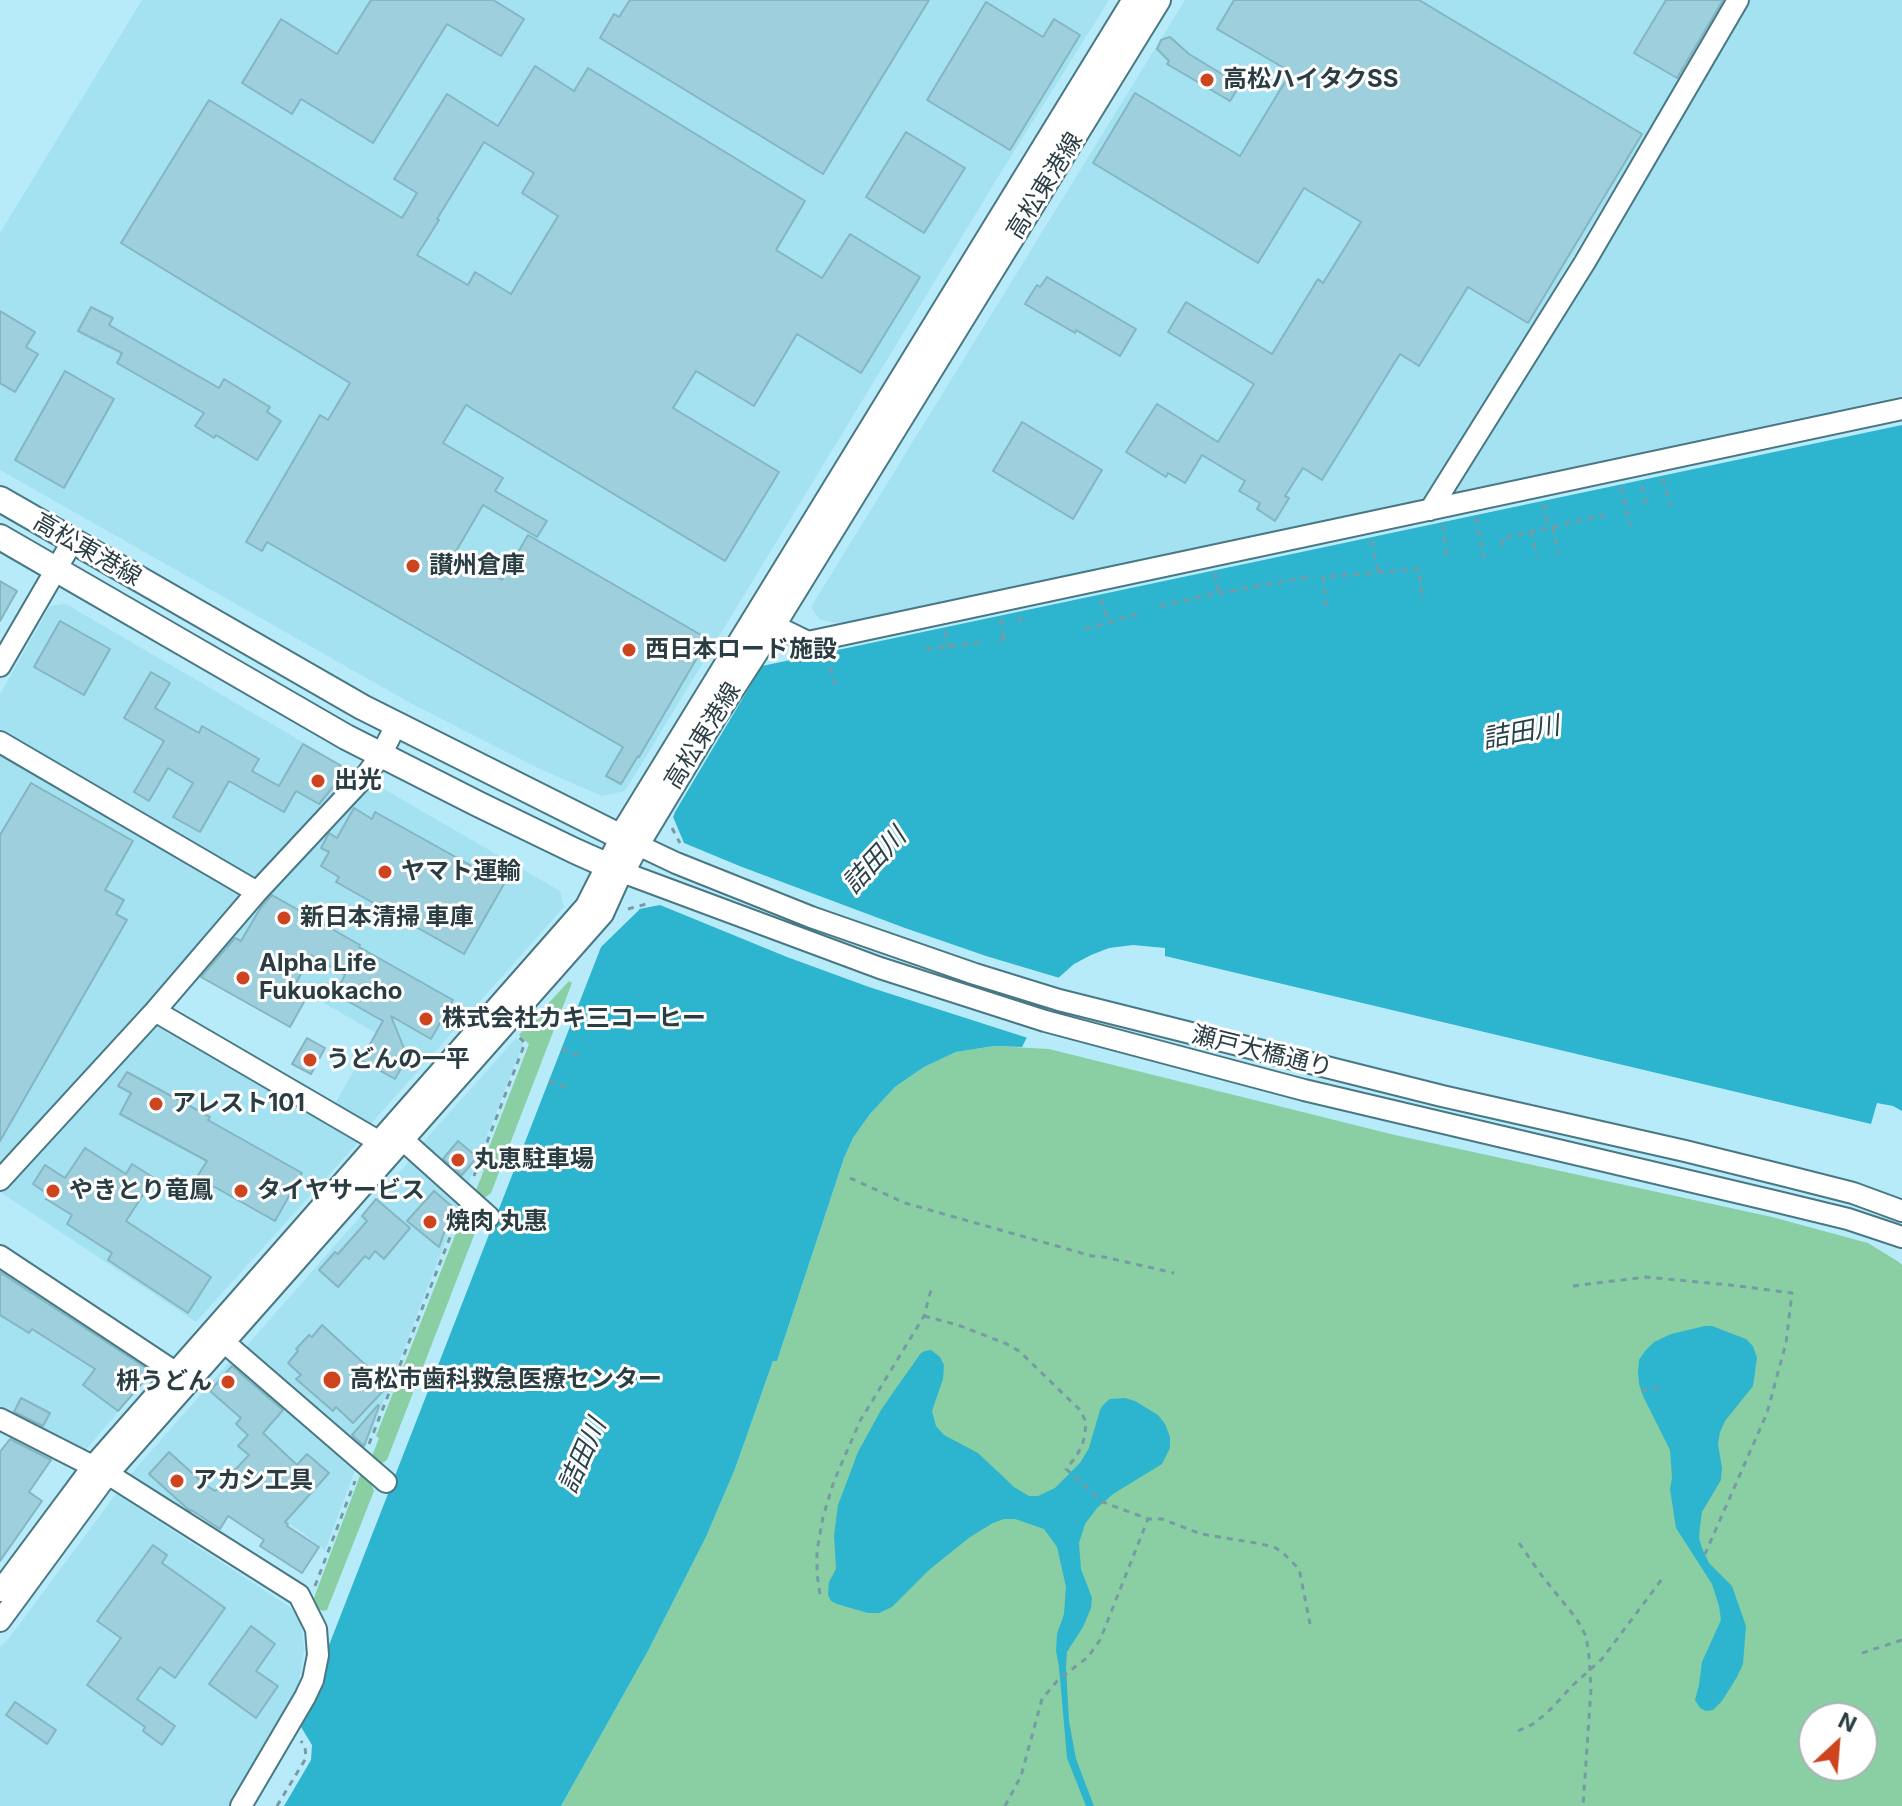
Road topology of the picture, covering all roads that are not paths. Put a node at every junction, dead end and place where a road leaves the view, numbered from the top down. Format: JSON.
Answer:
{"nodes":[{"id":1,"x":1135,"y":0,"type":"edge"},
{"id":2,"x":1158,"y":0,"type":"edge"},
{"id":3,"x":1738,"y":0,"type":"edge"},
{"id":4,"x":1902,"y":409,"type":"edge"},
{"id":5,"x":0,"y":499,"type":"edge"},
{"id":6,"x":1436,"y":516,"type":"junction"},
{"id":7,"x":0,"y":537,"type":"edge"},
{"id":8,"x":72,"y":542,"type":"junction"},
{"id":9,"x":56,"y":570,"type":"junction"},
{"id":10,"x":764,"y":620,"type":"junction"},
{"id":11,"x":0,"y":666,"type":"edge"},
{"id":12,"x":396,"y":725,"type":"junction"},
{"id":13,"x":0,"y":742,"type":"edge"},
{"id":14,"x":381,"y":755,"type":"junction"},
{"id":15,"x":636,"y":844,"type":"junction"},
{"id":16,"x":622,"y":871,"type":"junction"},
{"id":17,"x":257,"y":892,"type":"junction"},
{"id":18,"x":155,"y":1011,"type":"junction"},
{"id":19,"x":391,"y":1137,"type":"junction"},
{"id":20,"x":0,"y":1180,"type":"edge"},
{"id":21,"x":1902,"y":1211,"type":"edge"},
{"id":22,"x":489,"y":1217,"type":"dead end"},
{"id":23,"x":1902,"y":1237,"type":"edge"},
{"id":24,"x":0,"y":1256,"type":"edge"},
{"id":25,"x":218,"y":1337,"type":"junction"},
{"id":26,"x":175,"y":1372,"type":"junction"},
{"id":27,"x":0,"y":1419,"type":"edge"},
{"id":28,"x":100,"y":1470,"type":"junction"},
{"id":29,"x":386,"y":1482,"type":"dead end"},
{"id":30,"x":0,"y":1591,"type":"edge"},
{"id":31,"x":0,"y":1621,"type":"edge"},
{"id":32,"x":241,"y":1806,"type":"edge"}],
"edges":[{"from":1,"to":10,"type":"main road","name":"高松東港線"},
{"from":2,"to":10,"type":"main road","name":"高松東港線"},
{"from":3,"to":6,"type":"street"},
{"from":4,"to":6,"type":"street"},
{"from":5,"to":8,"type":"main road","name":"高松東港線"},
{"from":6,"to":10,"type":"street"},
{"from":7,"to":9,"type":"main road","name":"高松東港線"},
{"from":8,"to":9,"type":"street"},
{"from":8,"to":12,"type":"main road","name":"高松東港線"},
{"from":9,"to":11,"type":"street"},
{"from":9,"to":14,"type":"main road","name":"高松東港線"},
{"from":10,"to":15,"type":"main road","name":"高松東港線"},
{"from":12,"to":14,"type":"street"},
{"from":12,"to":15,"type":"main road","name":"高松東港線"},
{"from":13,"to":17,"type":"street"},
{"from":14,"to":16,"type":"main road","name":"高松東港線"},
{"from":14,"to":17,"type":"street"},
{"from":15,"to":16,"type":"main road","name":"高松東港線"},
{"from":15,"to":21,"type":"street","name":"瀬戸大橋通り"},
{"from":16,"to":19,"type":"street"},
{"from":16,"to":23,"type":"street","name":"瀬戸大橋通り"},
{"from":17,"to":18,"type":"street"},
{"from":18,"to":19,"type":"street"},
{"from":18,"to":20,"type":"street"},
{"from":19,"to":22,"type":"street"},
{"from":19,"to":25,"type":"street"},
{"from":24,"to":26,"type":"street"},
{"from":25,"to":26,"type":"street"},
{"from":25,"to":28,"type":"street"},
{"from":25,"to":29,"type":"street"},
{"from":26,"to":28,"type":"street"},
{"from":27,"to":28,"type":"street"},
{"from":28,"to":30,"type":"street"},
{"from":28,"to":31,"type":"street"},
{"from":28,"to":32,"type":"street"}]}
